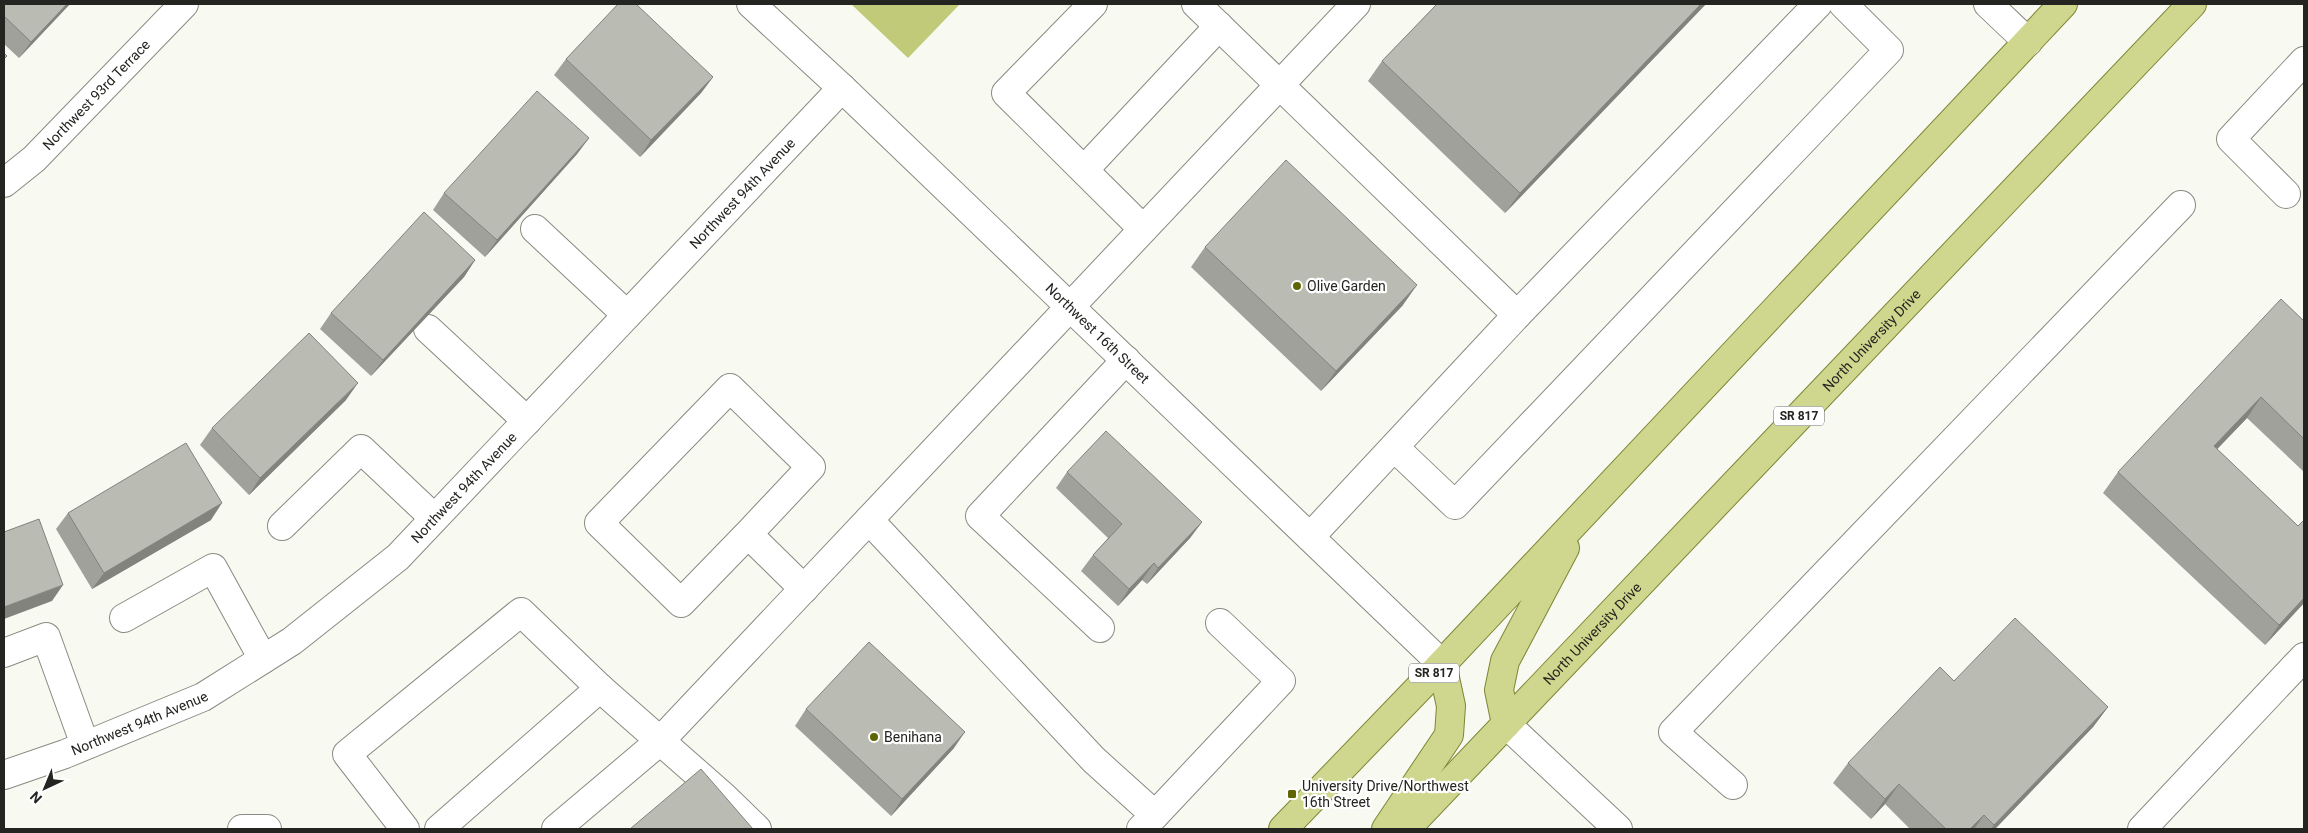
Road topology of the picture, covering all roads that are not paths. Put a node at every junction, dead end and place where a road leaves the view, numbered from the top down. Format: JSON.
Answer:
{"nodes":[{"id":1,"x":184,"y":4,"type":"edge"},
{"id":2,"x":750,"y":4,"type":"edge"},
{"id":3,"x":1093,"y":4,"type":"edge"},
{"id":4,"x":1196,"y":4,"type":"edge"},
{"id":5,"x":1356,"y":4,"type":"edge"},
{"id":6,"x":1818,"y":4,"type":"edge"},
{"id":7,"x":1843,"y":4,"type":"edge"},
{"id":8,"x":1988,"y":4,"type":"edge"},
{"id":9,"x":2192,"y":4,"type":"edge"},
{"id":10,"x":2060,"y":5,"type":"edge"},
{"id":11,"x":1219,"y":26,"type":"junction"},
{"id":12,"x":2028,"y":42,"type":"junction"},
{"id":13,"x":2304,"y":61,"type":"edge"},
{"id":14,"x":1280,"y":84,"type":"junction"},
{"id":15,"x":842,"y":88,"type":"junction"},
{"id":16,"x":1084,"y":170,"type":"junction"},
{"id":17,"x":4,"y":183,"type":"edge"},
{"id":18,"x":2286,"y":194,"type":"dead end"},
{"id":19,"x":2180,"y":205,"type":"dead end"},
{"id":20,"x":534,"y":229,"type":"dead end"},
{"id":21,"x":1143,"y":229,"type":"junction"},
{"id":22,"x":1070,"y":307,"type":"junction"},
{"id":23,"x":627,"y":315,"type":"junction"},
{"id":24,"x":1517,"y":315,"type":"junction"},
{"id":25,"x":428,"y":329,"type":"edge"},
{"id":26,"x":1126,"y":360,"type":"junction"},
{"id":27,"x":527,"y":421,"type":"junction"},
{"id":28,"x":1394,"y":447,"type":"junction"},
{"id":29,"x":1582,"y":516,"type":"junction"},
{"id":30,"x":434,"y":518,"type":"junction"},
{"id":31,"x":869,"y":520,"type":"junction"},
{"id":32,"x":282,"y":526,"type":"dead end"},
{"id":33,"x":748,"y":534,"type":"junction"},
{"id":34,"x":1310,"y":537,"type":"junction"},
{"id":35,"x":804,"y":588,"type":"junction"},
{"id":36,"x":124,"y":618,"type":"dead end"},
{"id":37,"x":1220,"y":623,"type":"dead end"},
{"id":38,"x":1100,"y":628,"type":"dead end"},
{"id":39,"x":4,"y":653,"type":"edge"},
{"id":40,"x":263,"y":659,"type":"junction"},
{"id":41,"x":1442,"y":664,"type":"junction"},
{"id":42,"x":2300,"y":669,"type":"edge"},
{"id":43,"x":600,"y":688,"type":"junction"},
{"id":44,"x":1506,"y":724,"type":"junction"},
{"id":45,"x":660,"y":741,"type":"junction"},
{"id":46,"x":85,"y":745,"type":"junction"},
{"id":47,"x":4,"y":775,"type":"edge"},
{"id":48,"x":1733,"y":785,"type":"dead end"},
{"id":49,"x":1148,"y":822,"type":"edge"},
{"id":50,"x":242,"y":829,"type":"edge"},
{"id":51,"x":267,"y":829,"type":"edge"},
{"id":52,"x":405,"y":829,"type":"edge"},
{"id":53,"x":441,"y":829,"type":"edge"},
{"id":54,"x":556,"y":829,"type":"edge"},
{"id":55,"x":756,"y":829,"type":"edge"},
{"id":56,"x":1283,"y":829,"type":"edge"},
{"id":57,"x":1386,"y":829,"type":"edge"},
{"id":58,"x":1406,"y":829,"type":"edge"},
{"id":59,"x":1618,"y":829,"type":"edge"},
{"id":60,"x":2142,"y":829,"type":"edge"}],
"edges":[{"from":1,"to":17,"type":"street","name":"Northwest 93rd Terrace"},
{"from":2,"to":15,"type":"street","name":"Northwest 16th Street"},
{"from":3,"to":16,"type":"street"},
{"from":4,"to":11,"type":"street"},
{"from":5,"to":14,"type":"street"},
{"from":6,"to":24,"type":"street"},
{"from":7,"to":28,"type":"street"},
{"from":8,"to":12,"type":"street"},
{"from":9,"to":44,"type":"main road","name":"North University Drive","number":"SR 817"},
{"from":10,"to":12,"type":"main road","number":"SR 817"},
{"from":11,"to":14,"type":"street"},
{"from":11,"to":16,"type":"street"},
{"from":12,"to":29,"type":"main road","number":"SR 817"},
{"from":13,"to":18,"type":"street"},
{"from":14,"to":21,"type":"street"},
{"from":14,"to":24,"type":"street"},
{"from":15,"to":22,"type":"street","name":"Northwest 16th Street"},
{"from":15,"to":23,"type":"street","name":"Northwest 94th Avenue"},
{"from":16,"to":21,"type":"street"},
{"from":19,"to":48,"type":"street"},
{"from":20,"to":23,"type":"street"},
{"from":21,"to":22,"type":"street"},
{"from":22,"to":26,"type":"street","name":"Northwest 16th Street"},
{"from":22,"to":31,"type":"street"},
{"from":23,"to":27,"type":"street","name":"Northwest 94th Avenue"},
{"from":24,"to":28,"type":"street"},
{"from":25,"to":27,"type":"street"},
{"from":26,"to":34,"type":"street","name":"Northwest 16th Street"},
{"from":26,"to":38,"type":"street"},
{"from":27,"to":30,"type":"street","name":"Northwest 94th Avenue"},
{"from":28,"to":34,"type":"street"},
{"from":29,"to":41,"type":"main road","number":"SR 817"},
{"from":29,"to":44,"type":"main road"},
{"from":30,"to":32,"type":"street"},
{"from":30,"to":40,"type":"street","name":"Northwest 94th Avenue"},
{"from":31,"to":35,"type":"street"},
{"from":31,"to":49,"type":"street"},
{"from":33,"to":33,"type":"street"},
{"from":33,"to":35,"type":"street"},
{"from":34,"to":41,"type":"street","name":"Northwest 16th Street"},
{"from":35,"to":45,"type":"street"},
{"from":36,"to":40,"type":"street"},
{"from":37,"to":49,"type":"street"},
{"from":39,"to":46,"type":"street"},
{"from":40,"to":46,"type":"street","name":"Northwest 94th Avenue"},
{"from":41,"to":56,"type":"main road","number":"SR 817"},
{"from":41,"to":57,"type":"main road"},
{"from":42,"to":60,"type":"street"},
{"from":43,"to":45,"type":"street"},
{"from":43,"to":52,"type":"street"},
{"from":43,"to":53,"type":"street"},
{"from":44,"to":58,"type":"main road","name":"North University Drive","number":"SR 817"},
{"from":44,"to":59,"type":"street"},
{"from":45,"to":54,"type":"street"},
{"from":45,"to":55,"type":"street"},
{"from":46,"to":47,"type":"street","name":"Northwest 94th Avenue"},
{"from":50,"to":51,"type":"street"}]}
